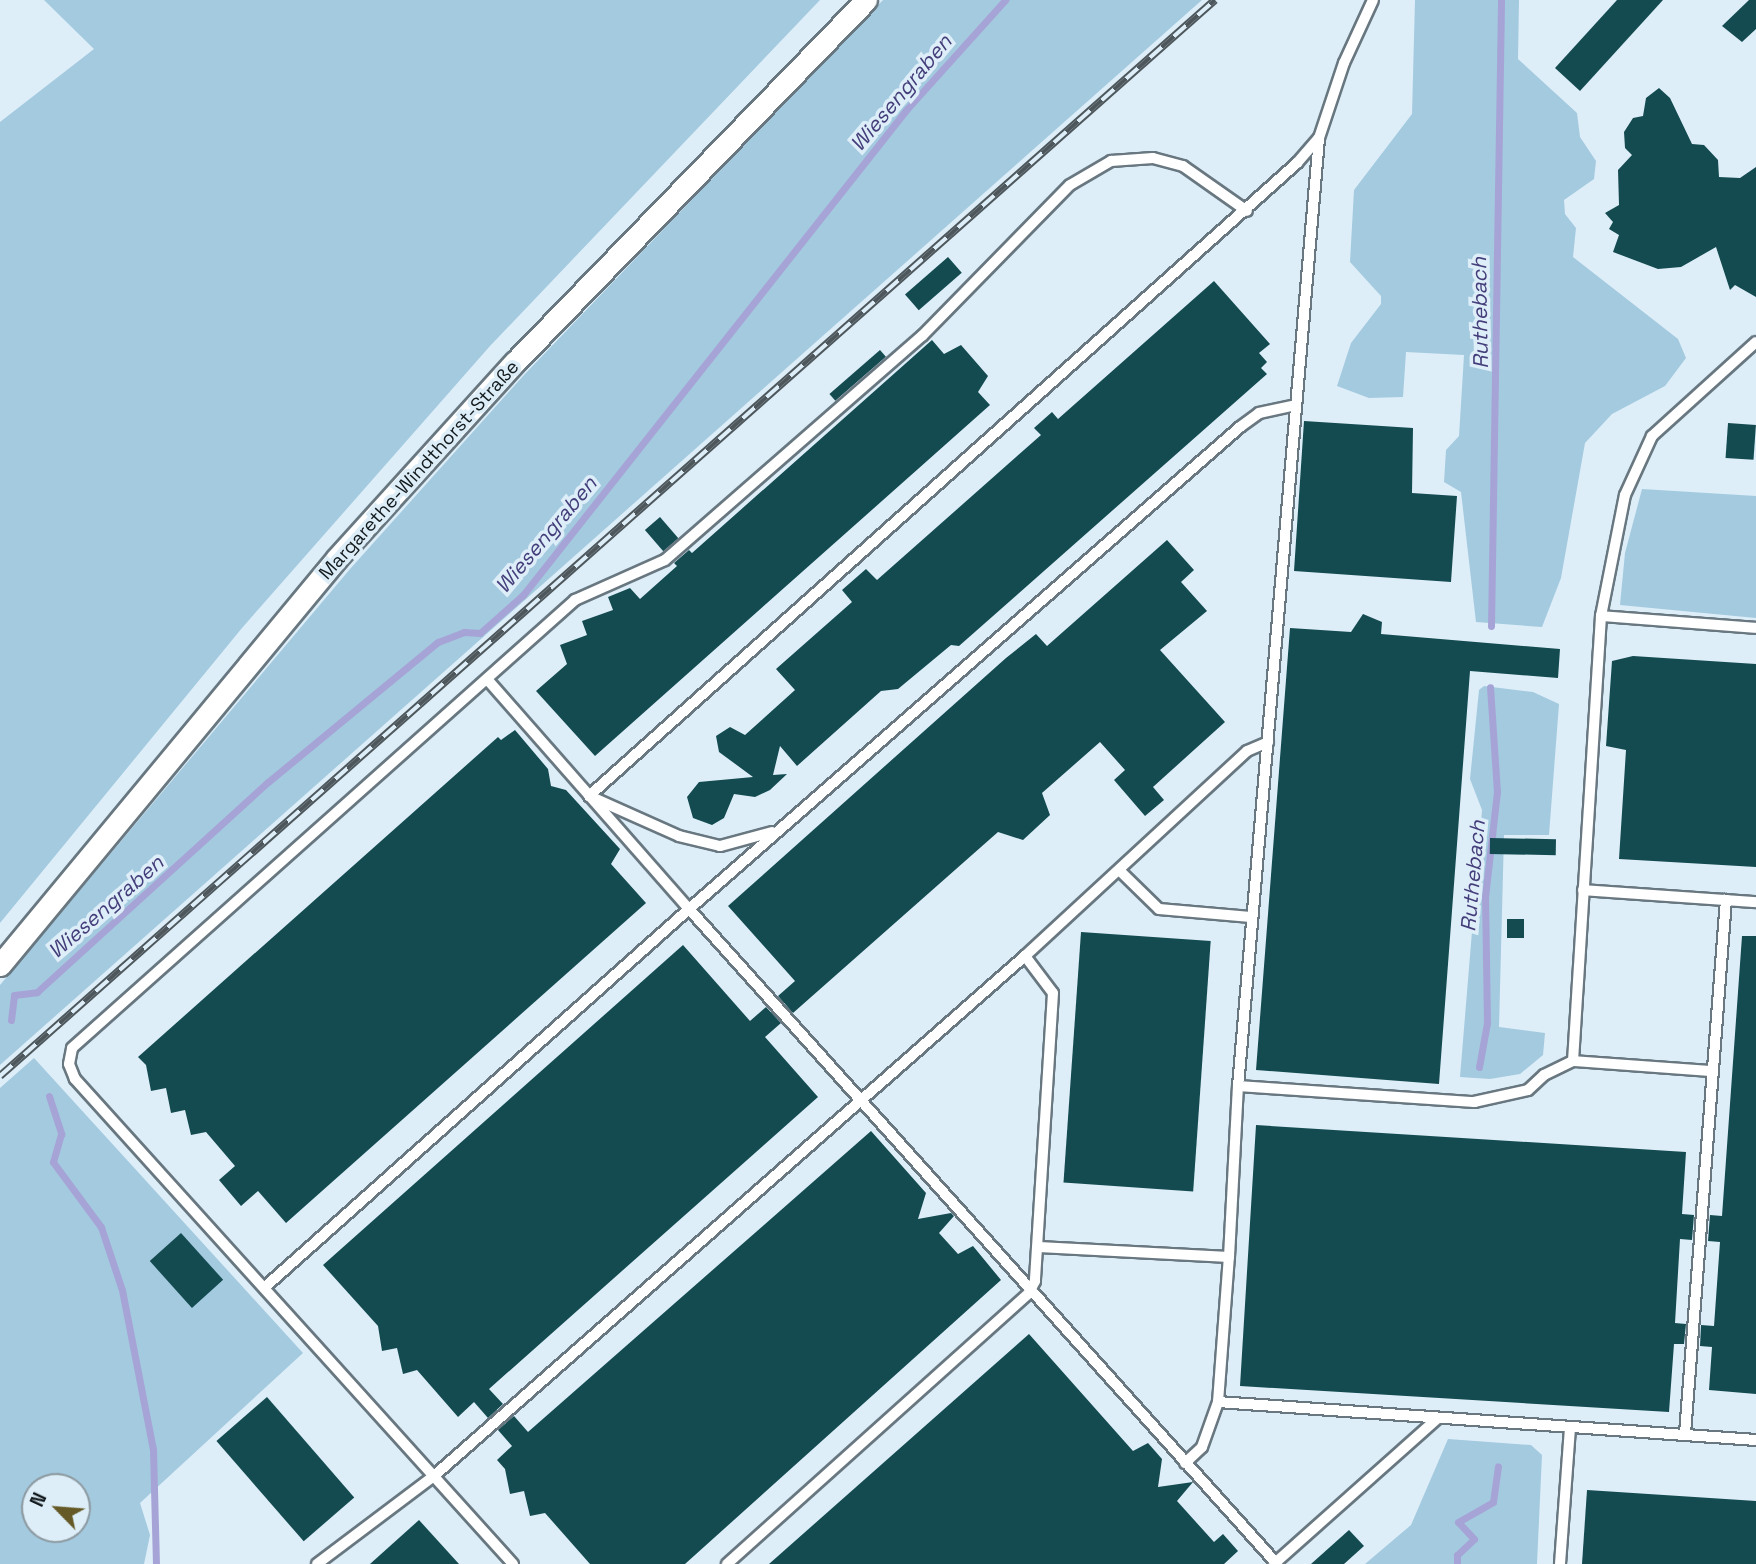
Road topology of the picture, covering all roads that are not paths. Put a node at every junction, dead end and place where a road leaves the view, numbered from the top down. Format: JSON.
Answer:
{"nodes":[{"id":1,"x":866,"y":0,"type":"edge"},
{"id":2,"x":1373,"y":0,"type":"edge"},
{"id":3,"x":1319,"y":138,"type":"junction"},
{"id":4,"x":1247,"y":211,"type":"junction"},
{"id":5,"x":1756,"y":342,"type":"edge"},
{"id":6,"x":1293,"y":406,"type":"junction"},
{"id":7,"x":1601,"y":616,"type":"junction"},
{"id":8,"x":1756,"y":628,"type":"edge"},
{"id":9,"x":487,"y":680,"type":"junction"},
{"id":10,"x":1268,"y":742,"type":"junction"},
{"id":11,"x":589,"y":796,"type":"junction"},
{"id":12,"x":778,"y":830,"type":"junction"},
{"id":13,"x":1120,"y":871,"type":"junction"},
{"id":14,"x":1583,"y":890,"type":"junction"},
{"id":15,"x":1726,"y":900,"type":"junction"},
{"id":16,"x":1756,"y":902,"type":"edge"},
{"id":17,"x":689,"y":909,"type":"junction"},
{"id":18,"x":1251,"y":917,"type":"junction"},
{"id":19,"x":1025,"y":956,"type":"junction"},
{"id":20,"x":0,"y":965,"type":"edge"},
{"id":21,"x":1573,"y":1061,"type":"junction"},
{"id":22,"x":1709,"y":1071,"type":"junction"},
{"id":23,"x":1238,"y":1086,"type":"junction"},
{"id":24,"x":857,"y":1100,"type":"junction"},
{"id":25,"x":1039,"y":1247,"type":"junction"},
{"id":26,"x":1229,"y":1257,"type":"junction"},
{"id":27,"x":265,"y":1287,"type":"junction"},
{"id":28,"x":1029,"y":1293,"type":"junction"},
{"id":29,"x":1218,"y":1402,"type":"junction"},
{"id":30,"x":1437,"y":1419,"type":"junction"},
{"id":31,"x":1570,"y":1427,"type":"junction"},
{"id":32,"x":1685,"y":1434,"type":"junction"},
{"id":33,"x":1756,"y":1440,"type":"edge"},
{"id":34,"x":1185,"y":1463,"type":"junction"},
{"id":35,"x":435,"y":1475,"type":"junction"},
{"id":36,"x":317,"y":1564,"type":"edge"},
{"id":37,"x":513,"y":1564,"type":"edge"},
{"id":38,"x":727,"y":1564,"type":"edge"},
{"id":39,"x":1275,"y":1564,"type":"edge"},
{"id":40,"x":1560,"y":1564,"type":"edge"}],
"edges":[{"from":1,"to":20,"type":"street","name":"Margarethe-Windthorst-Straße"},
{"from":2,"to":3,"type":"lane"},
{"from":3,"to":4,"type":"lane"},
{"from":3,"to":6,"type":"lane"},
{"from":4,"to":9,"type":"lane"},
{"from":4,"to":11,"type":"lane"},
{"from":5,"to":7,"type":"lane"},
{"from":6,"to":10,"type":"lane"},
{"from":6,"to":12,"type":"lane"},
{"from":7,"to":8,"type":"lane"},
{"from":7,"to":14,"type":"lane"},
{"from":9,"to":11,"type":"lane"},
{"from":9,"to":27,"type":"lane"},
{"from":10,"to":13,"type":"lane"},
{"from":10,"to":18,"type":"lane"},
{"from":11,"to":12,"type":"lane"},
{"from":11,"to":17,"type":"lane"},
{"from":12,"to":17,"type":"lane"},
{"from":13,"to":18,"type":"lane"},
{"from":13,"to":19,"type":"lane"},
{"from":14,"to":15,"type":"lane"},
{"from":14,"to":21,"type":"lane"},
{"from":15,"to":16,"type":"lane"},
{"from":15,"to":22,"type":"lane"},
{"from":17,"to":24,"type":"lane"},
{"from":17,"to":27,"type":"lane"},
{"from":18,"to":23,"type":"lane"},
{"from":19,"to":24,"type":"lane"},
{"from":19,"to":25,"type":"lane"},
{"from":21,"to":22,"type":"lane"},
{"from":21,"to":23,"type":"lane"},
{"from":22,"to":32,"type":"lane"},
{"from":23,"to":26,"type":"lane"},
{"from":24,"to":28,"type":"lane"},
{"from":24,"to":35,"type":"lane"},
{"from":25,"to":26,"type":"lane"},
{"from":25,"to":28,"type":"lane"},
{"from":26,"to":29,"type":"lane"},
{"from":27,"to":35,"type":"lane"},
{"from":28,"to":34,"type":"lane"},
{"from":28,"to":38,"type":"lane"},
{"from":29,"to":30,"type":"lane"},
{"from":29,"to":34,"type":"lane"},
{"from":30,"to":31,"type":"lane"},
{"from":30,"to":39,"type":"lane"},
{"from":31,"to":32,"type":"lane"},
{"from":31,"to":40,"type":"lane"},
{"from":32,"to":33,"type":"lane"},
{"from":34,"to":39,"type":"lane"},
{"from":35,"to":36,"type":"lane"},
{"from":35,"to":37,"type":"lane"}]}
